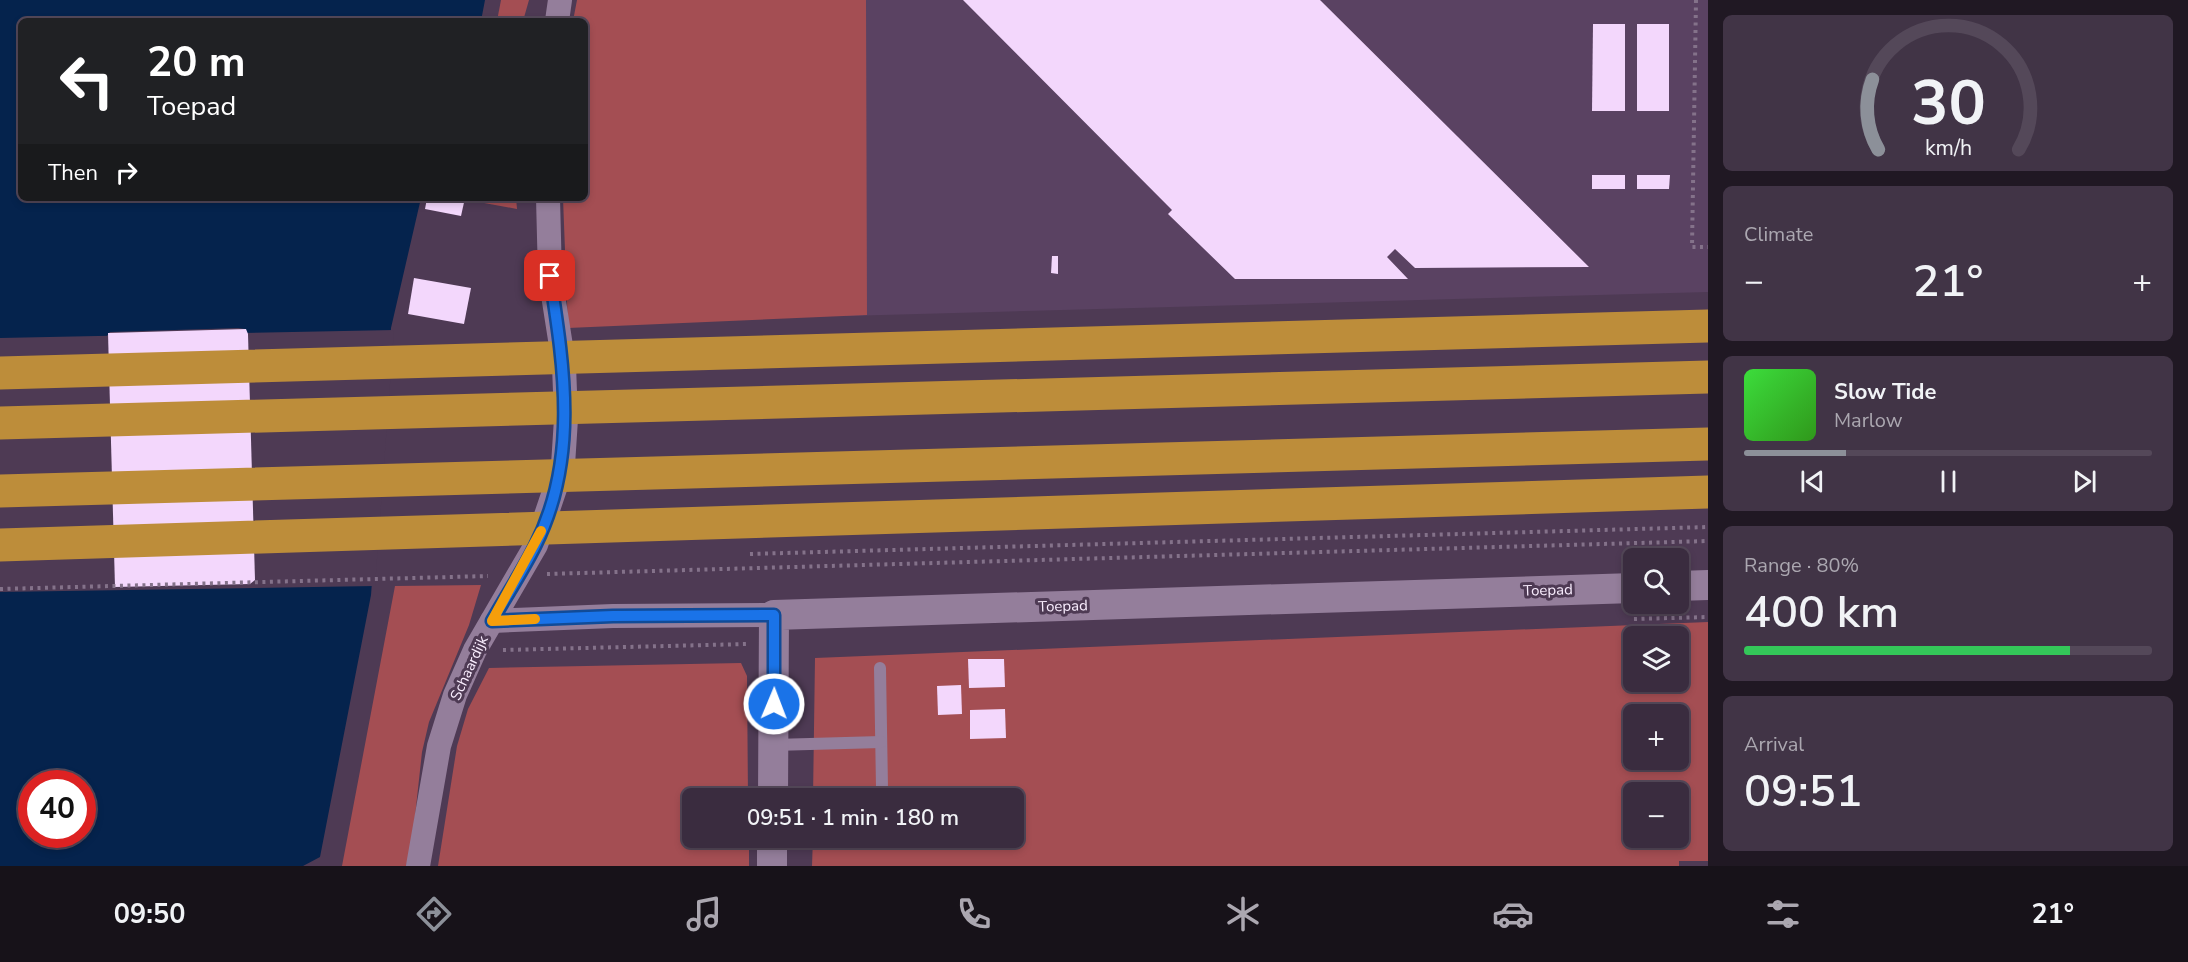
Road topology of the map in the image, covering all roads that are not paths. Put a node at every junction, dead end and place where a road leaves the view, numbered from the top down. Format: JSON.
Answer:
{"nodes":[{"id":1,"x":560,"y":0,"type":"edge"},
{"id":2,"x":557,"y":18,"type":"edge"},
{"id":3,"x":548,"y":201,"type":"edge"},
{"id":4,"x":1708,"y":326,"type":"edge"},
{"id":5,"x":0,"y":373,"type":"edge"},
{"id":6,"x":1708,"y":377,"type":"edge"},
{"id":7,"x":0,"y":423,"type":"edge"},
{"id":8,"x":1708,"y":444,"type":"edge"},
{"id":9,"x":0,"y":491,"type":"edge"},
{"id":10,"x":1708,"y":492,"type":"edge"},
{"id":11,"x":0,"y":545,"type":"edge"},
{"id":12,"x":1708,"y":585,"type":"edge"},
{"id":13,"x":1689,"y":586,"type":"edge"},
{"id":14,"x":1623,"y":588,"type":"edge"},
{"id":15,"x":774,"y":615,"type":"junction"},
{"id":16,"x":492,"y":621,"type":"junction"},
{"id":17,"x":880,"y":668,"type":"dead end"},
{"id":18,"x":881,"y":742,"type":"junction"},
{"id":19,"x":774,"y":745,"type":"junction"},
{"id":20,"x":773,"y":788,"type":"edge"},
{"id":21,"x":882,"y":788,"type":"dead end"},
{"id":22,"x":772,"y":848,"type":"edge"},
{"id":23,"x":418,"y":866,"type":"edge"},
{"id":24,"x":772,"y":866,"type":"edge"}],
"edges":[{"from":1,"to":2,"type":"street"},
{"from":3,"to":16,"type":"street","name":"Schaardijk"},
{"from":4,"to":5,"type":"highway"},
{"from":6,"to":7,"type":"highway"},
{"from":8,"to":9,"type":"highway"},
{"from":10,"to":11,"type":"highway"},
{"from":12,"to":13,"type":"street"},
{"from":14,"to":15,"type":"street","name":"Toepad"},
{"from":15,"to":16,"type":"street","name":"Toepad"},
{"from":15,"to":19,"type":"street"},
{"from":16,"to":23,"type":"street","name":"Schaardijk"},
{"from":17,"to":18,"type":"lane"},
{"from":18,"to":19,"type":"lane"},
{"from":18,"to":21,"type":"lane"},
{"from":19,"to":20,"type":"street"},
{"from":22,"to":24,"type":"street"}]}
